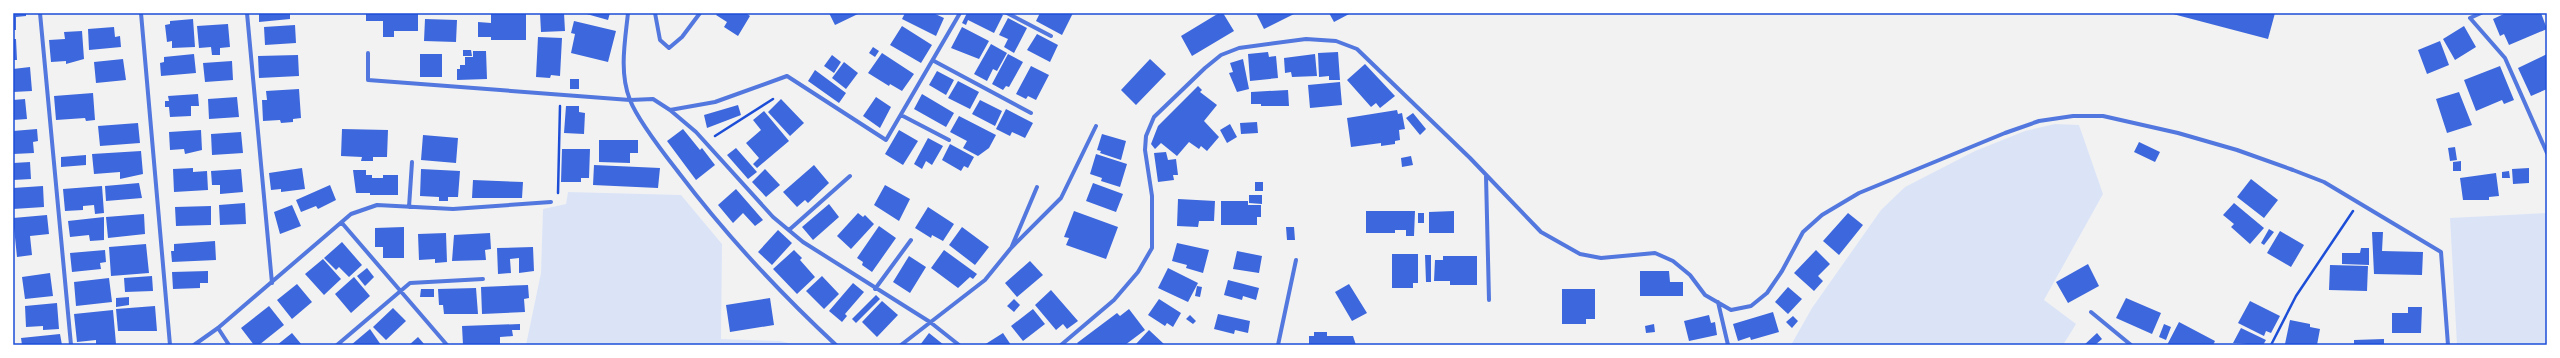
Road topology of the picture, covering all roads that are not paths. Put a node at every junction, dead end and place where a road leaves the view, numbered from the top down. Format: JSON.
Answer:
{"nodes":[{"id":1,"x":40,"y":13,"type":"edge"},
{"id":2,"x":141,"y":13,"type":"edge"},
{"id":3,"x":247,"y":13,"type":"edge"},
{"id":4,"x":628,"y":13,"type":"edge"},
{"id":5,"x":655,"y":13,"type":"edge"},
{"id":6,"x":700,"y":13,"type":"edge"},
{"id":7,"x":960,"y":13,"type":"edge"},
{"id":8,"x":1007,"y":13,"type":"edge"},
{"id":9,"x":2481,"y":13,"type":"edge"},
{"id":10,"x":1051,"y":36,"type":"dead end"},
{"id":11,"x":368,"y":53,"type":"dead end"},
{"id":12,"x":934,"y":61,"type":"junction"},
{"id":13,"x":630,"y":100,"type":"junction"},
{"id":14,"x":670,"y":110,"type":"junction"},
{"id":15,"x":1031,"y":112,"type":"dead end"},
{"id":16,"x":901,"y":115,"type":"junction"},
{"id":17,"x":1096,"y":126,"type":"dead end"},
{"id":18,"x":949,"y":140,"type":"dead end"},
{"id":19,"x":2547,"y":153,"type":"edge"},
{"id":20,"x":412,"y":162,"type":"dead end"},
{"id":21,"x":850,"y":176,"type":"dead end"},
{"id":22,"x":1486,"y":176,"type":"junction"},
{"id":23,"x":1037,"y":187,"type":"dead end"},
{"id":24,"x":551,"y":202,"type":"dead end"},
{"id":25,"x":409,"y":207,"type":"junction"},
{"id":26,"x":342,"y":223,"type":"junction"},
{"id":27,"x":789,"y":230,"type":"junction"},
{"id":28,"x":911,"y":240,"type":"dead end"},
{"id":29,"x":1011,"y":248,"type":"junction"},
{"id":30,"x":1296,"y":260,"type":"dead end"},
{"id":31,"x":483,"y":279,"type":"dead end"},
{"id":32,"x":272,"y":283,"type":"junction"},
{"id":33,"x":875,"y":289,"type":"junction"},
{"id":34,"x":399,"y":291,"type":"junction"},
{"id":35,"x":1489,"y":300,"type":"dead end"},
{"id":36,"x":1718,"y":302,"type":"junction"},
{"id":37,"x":2091,"y":312,"type":"dead end"},
{"id":38,"x":930,"y":322,"type":"junction"},
{"id":39,"x":218,"y":328,"type":"junction"},
{"id":40,"x":71,"y":345,"type":"edge"},
{"id":41,"x":170,"y":345,"type":"edge"},
{"id":42,"x":194,"y":345,"type":"edge"},
{"id":43,"x":229,"y":345,"type":"edge"},
{"id":44,"x":337,"y":345,"type":"edge"},
{"id":45,"x":446,"y":345,"type":"edge"},
{"id":46,"x":836,"y":345,"type":"edge"},
{"id":47,"x":901,"y":345,"type":"edge"},
{"id":48,"x":959,"y":345,"type":"edge"},
{"id":49,"x":1061,"y":345,"type":"edge"},
{"id":50,"x":1278,"y":345,"type":"edge"},
{"id":51,"x":1728,"y":345,"type":"edge"},
{"id":52,"x":2131,"y":345,"type":"edge"},
{"id":53,"x":2448,"y":345,"type":"edge"}],
"edges":[{"from":1,"to":40,"type":"street"},
{"from":2,"to":41,"type":"street"},
{"from":3,"to":32,"type":"street"},
{"from":4,"to":13,"type":"street"},
{"from":5,"to":6,"type":"street"},
{"from":7,"to":12,"type":"street"},
{"from":8,"to":10,"type":"street"},
{"from":9,"to":19,"type":"street"},
{"from":11,"to":13,"type":"street"},
{"from":12,"to":15,"type":"street"},
{"from":12,"to":16,"type":"street"},
{"from":13,"to":14,"type":"street"},
{"from":13,"to":46,"type":"street"},
{"from":14,"to":16,"type":"street"},
{"from":14,"to":27,"type":"street"},
{"from":16,"to":18,"type":"street"},
{"from":17,"to":29,"type":"street"},
{"from":20,"to":25,"type":"street"},
{"from":21,"to":27,"type":"street"},
{"from":22,"to":35,"type":"street"},
{"from":22,"to":36,"type":"street"},
{"from":22,"to":49,"type":"street"},
{"from":23,"to":29,"type":"street"},
{"from":24,"to":25,"type":"street"},
{"from":25,"to":26,"type":"street"},
{"from":26,"to":32,"type":"street"},
{"from":26,"to":34,"type":"street"},
{"from":27,"to":33,"type":"street"},
{"from":28,"to":33,"type":"street"},
{"from":29,"to":38,"type":"street"},
{"from":30,"to":50,"type":"street"},
{"from":31,"to":34,"type":"street"},
{"from":32,"to":39,"type":"street"},
{"from":33,"to":38,"type":"street"},
{"from":34,"to":44,"type":"street"},
{"from":34,"to":45,"type":"street"},
{"from":36,"to":51,"type":"street"},
{"from":36,"to":53,"type":"street"},
{"from":37,"to":52,"type":"street"},
{"from":38,"to":47,"type":"street"},
{"from":38,"to":48,"type":"street"},
{"from":39,"to":42,"type":"street"},
{"from":39,"to":43,"type":"street"}]}
